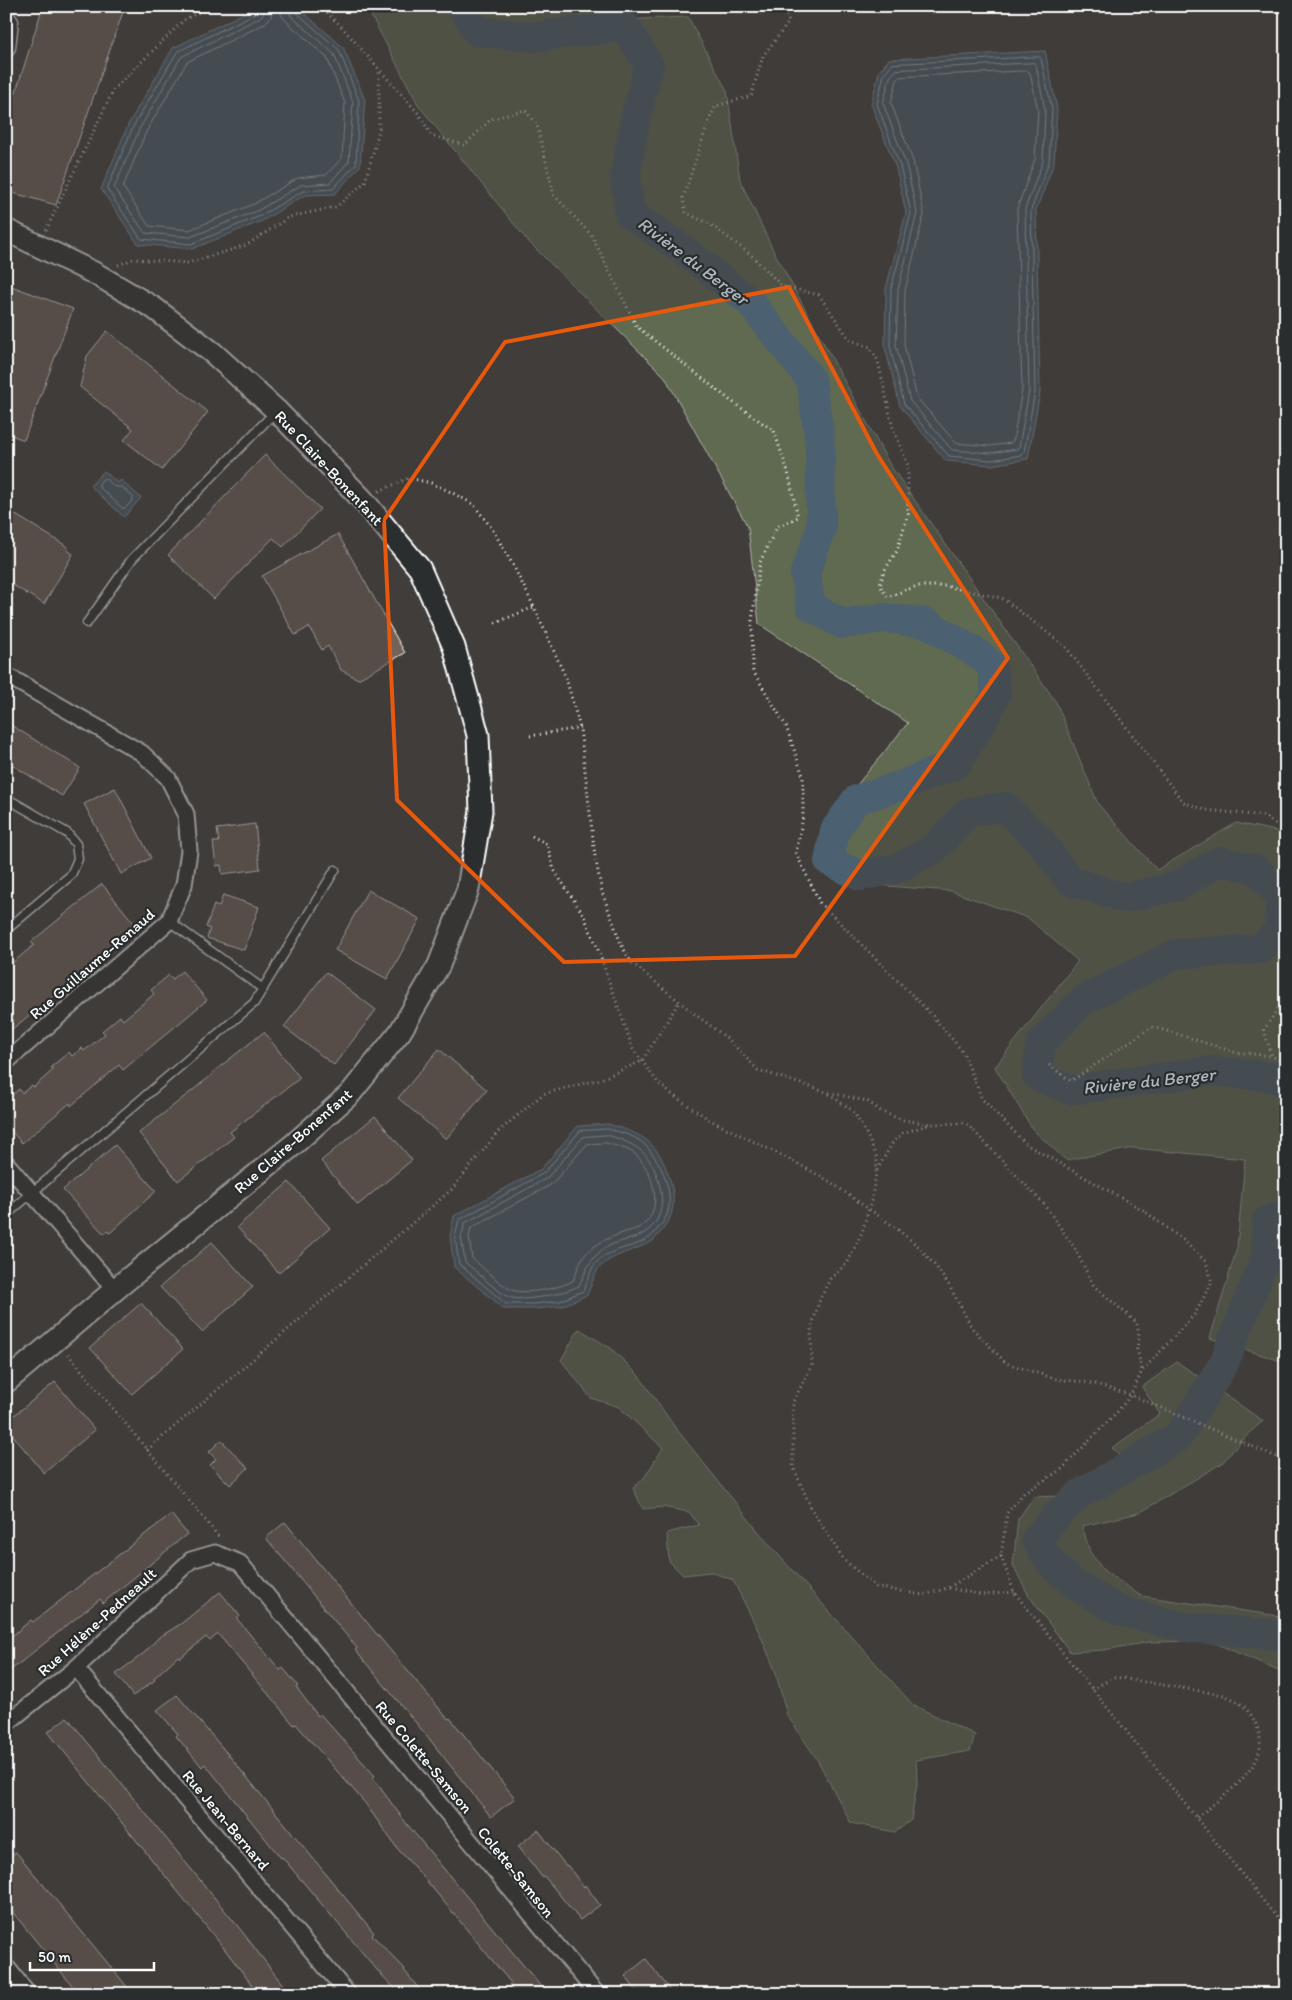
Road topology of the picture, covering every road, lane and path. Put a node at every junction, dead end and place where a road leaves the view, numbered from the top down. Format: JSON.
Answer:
{"nodes":[{"id":1,"x":211,"y":6,"type":"edge"},
{"id":2,"x":319,"y":6,"type":"edge"},
{"id":3,"x":783,"y":6,"type":"edge"},
{"id":4,"x":6,"y":9,"type":"edge"},
{"id":5,"x":6,"y":57,"type":"edge"},
{"id":6,"x":379,"y":69,"type":"junction"},
{"id":7,"x":6,"y":230,"type":"edge"},
{"id":8,"x":39,"y":246,"type":"junction"},
{"id":9,"x":96,"y":274,"type":"junction"},
{"id":10,"x":277,"y":411,"type":"junction"},
{"id":11,"x":362,"y":499,"type":"junction"},
{"id":12,"x":534,"y":607,"type":"junction"},
{"id":13,"x":87,"y":623,"type":"dead end"},
{"id":14,"x":496,"y":623,"type":"dead end"},
{"id":15,"x":6,"y":675,"type":"edge"},
{"id":16,"x":580,"y":728,"type":"junction"},
{"id":17,"x":530,"y":736,"type":"dead end"},
{"id":18,"x":6,"y":798,"type":"edge"},
{"id":19,"x":1286,"y":832,"type":"edge"},
{"id":20,"x":532,"y":836,"type":"dead end"},
{"id":21,"x":335,"y":870,"type":"dead end"},
{"id":22,"x":169,"y":921,"type":"junction"},
{"id":23,"x":6,"y":930,"type":"edge"},
{"id":24,"x":263,"y":989,"type":"junction"},
{"id":25,"x":1286,"y":996,"type":"edge"},
{"id":26,"x":679,"y":1002,"type":"junction"},
{"id":27,"x":1272,"y":1056,"type":"junction"},
{"id":28,"x":642,"y":1061,"type":"junction"},
{"id":29,"x":6,"y":1062,"type":"edge"},
{"id":30,"x":1286,"y":1064,"type":"edge"},
{"id":31,"x":1049,"y":1065,"type":"dead end"},
{"id":32,"x":826,"y":1092,"type":"junction"},
{"id":33,"x":931,"y":1124,"type":"junction"},
{"id":34,"x":6,"y":1162,"type":"edge"},
{"id":35,"x":876,"y":1173,"type":"junction"},
{"id":36,"x":32,"y":1192,"type":"junction"},
{"id":37,"x":868,"y":1209,"type":"junction"},
{"id":38,"x":6,"y":1215,"type":"edge"},
{"id":39,"x":114,"y":1289,"type":"junction"},
{"id":40,"x":56,"y":1339,"type":"junction"},
{"id":41,"x":1142,"y":1371,"type":"junction"},
{"id":42,"x":6,"y":1382,"type":"edge"},
{"id":43,"x":1131,"y":1395,"type":"junction"},
{"id":44,"x":147,"y":1450,"type":"junction"},
{"id":45,"x":1286,"y":1461,"type":"edge"},
{"id":46,"x":216,"y":1552,"type":"joint"},
{"id":47,"x":1001,"y":1556,"type":"junction"},
{"id":48,"x":235,"y":1561,"type":"junction"},
{"id":49,"x":948,"y":1588,"type":"junction"},
{"id":50,"x":1014,"y":1592,"type":"junction"},
{"id":51,"x":76,"y":1668,"type":"junction"},
{"id":52,"x":1092,"y":1689,"type":"junction"},
{"id":53,"x":6,"y":1724,"type":"edge"},
{"id":54,"x":1196,"y":1818,"type":"junction"},
{"id":55,"x":1286,"y":1928,"type":"edge"},
{"id":56,"x":6,"y":1971,"type":"edge"},
{"id":57,"x":24,"y":1994,"type":"edge"},
{"id":58,"x":348,"y":1994,"type":"edge"},
{"id":59,"x":593,"y":1994,"type":"edge"},
{"id":60,"x":597,"y":1994,"type":"edge"}],
"edges":[{"from":1,"to":8,"type":"path"},
{"from":2,"to":6,"type":"path"},
{"from":3,"to":19,"type":"path"},
{"from":4,"to":5,"type":"lane"},
{"from":6,"to":9,"type":"path"},
{"from":6,"to":41,"type":"path"},
{"from":7,"to":8,"type":"street","name":"Rue Claire-Bonenfant"},
{"from":8,"to":9,"type":"street","name":"Rue Claire-Bonenfant"},
{"from":9,"to":10,"type":"street","name":"Rue Claire-Bonenfant"},
{"from":10,"to":11,"type":"street","name":"Rue Claire-Bonenfant"},
{"from":10,"to":13,"type":"lane"},
{"from":11,"to":12,"type":"path"},
{"from":11,"to":39,"type":"street","name":"Rue Claire-Bonenfant"},
{"from":12,"to":14,"type":"path"},
{"from":12,"to":16,"type":"path"},
{"from":15,"to":22,"type":"street","name":"Rue Guillaume-Renaud"},
{"from":16,"to":17,"type":"path"},
{"from":16,"to":26,"type":"path"},
{"from":18,"to":23,"type":"lane"},
{"from":20,"to":28,"type":"path"},
{"from":21,"to":24,"type":"lane"},
{"from":22,"to":24,"type":"lane"},
{"from":22,"to":29,"type":"street","name":"Rue Guillaume-Renaud"},
{"from":24,"to":36,"type":"lane"},
{"from":25,"to":27,"type":"path"},
{"from":26,"to":28,"type":"path"},
{"from":26,"to":32,"type":"path"},
{"from":27,"to":30,"type":"path"},
{"from":27,"to":31,"type":"path"},
{"from":28,"to":37,"type":"path"},
{"from":28,"to":44,"type":"path"},
{"from":32,"to":33,"type":"path"},
{"from":32,"to":35,"type":"path"},
{"from":33,"to":35,"type":"path"},
{"from":33,"to":41,"type":"path"},
{"from":34,"to":36,"type":"street"},
{"from":35,"to":37,"type":"path"},
{"from":36,"to":38,"type":"lane"},
{"from":36,"to":39,"type":"street"},
{"from":37,"to":43,"type":"path"},
{"from":37,"to":49,"type":"path"},
{"from":39,"to":40,"type":"street","name":"Rue Claire-Bonenfant"},
{"from":40,"to":42,"type":"street","name":"Rue Claire-Bonenfant"},
{"from":40,"to":44,"type":"path"},
{"from":41,"to":43,"type":"path"},
{"from":43,"to":45,"type":"path"},
{"from":43,"to":47,"type":"path"},
{"from":44,"to":48,"type":"path"},
{"from":46,"to":48,"type":"street","name":"Rue Colette-Samson"},
{"from":46,"to":51,"type":"street","name":"Rue Hélène-Pedneault"},
{"from":47,"to":49,"type":"path"},
{"from":47,"to":50,"type":"path"},
{"from":48,"to":59,"type":"street","name":"Colette-Samson"},
{"from":48,"to":60,"type":"street","name":"Rue Colette-Samson"},
{"from":49,"to":50,"type":"path"},
{"from":50,"to":52,"type":"path"},
{"from":51,"to":53,"type":"street","name":"Rue Hélène-Pedneault"},
{"from":51,"to":58,"type":"street","name":"Rue Jean-Bernard"},
{"from":52,"to":54,"type":"path"},
{"from":52,"to":54,"type":"path"},
{"from":54,"to":55,"type":"path"},
{"from":56,"to":57,"type":"street"}]}
